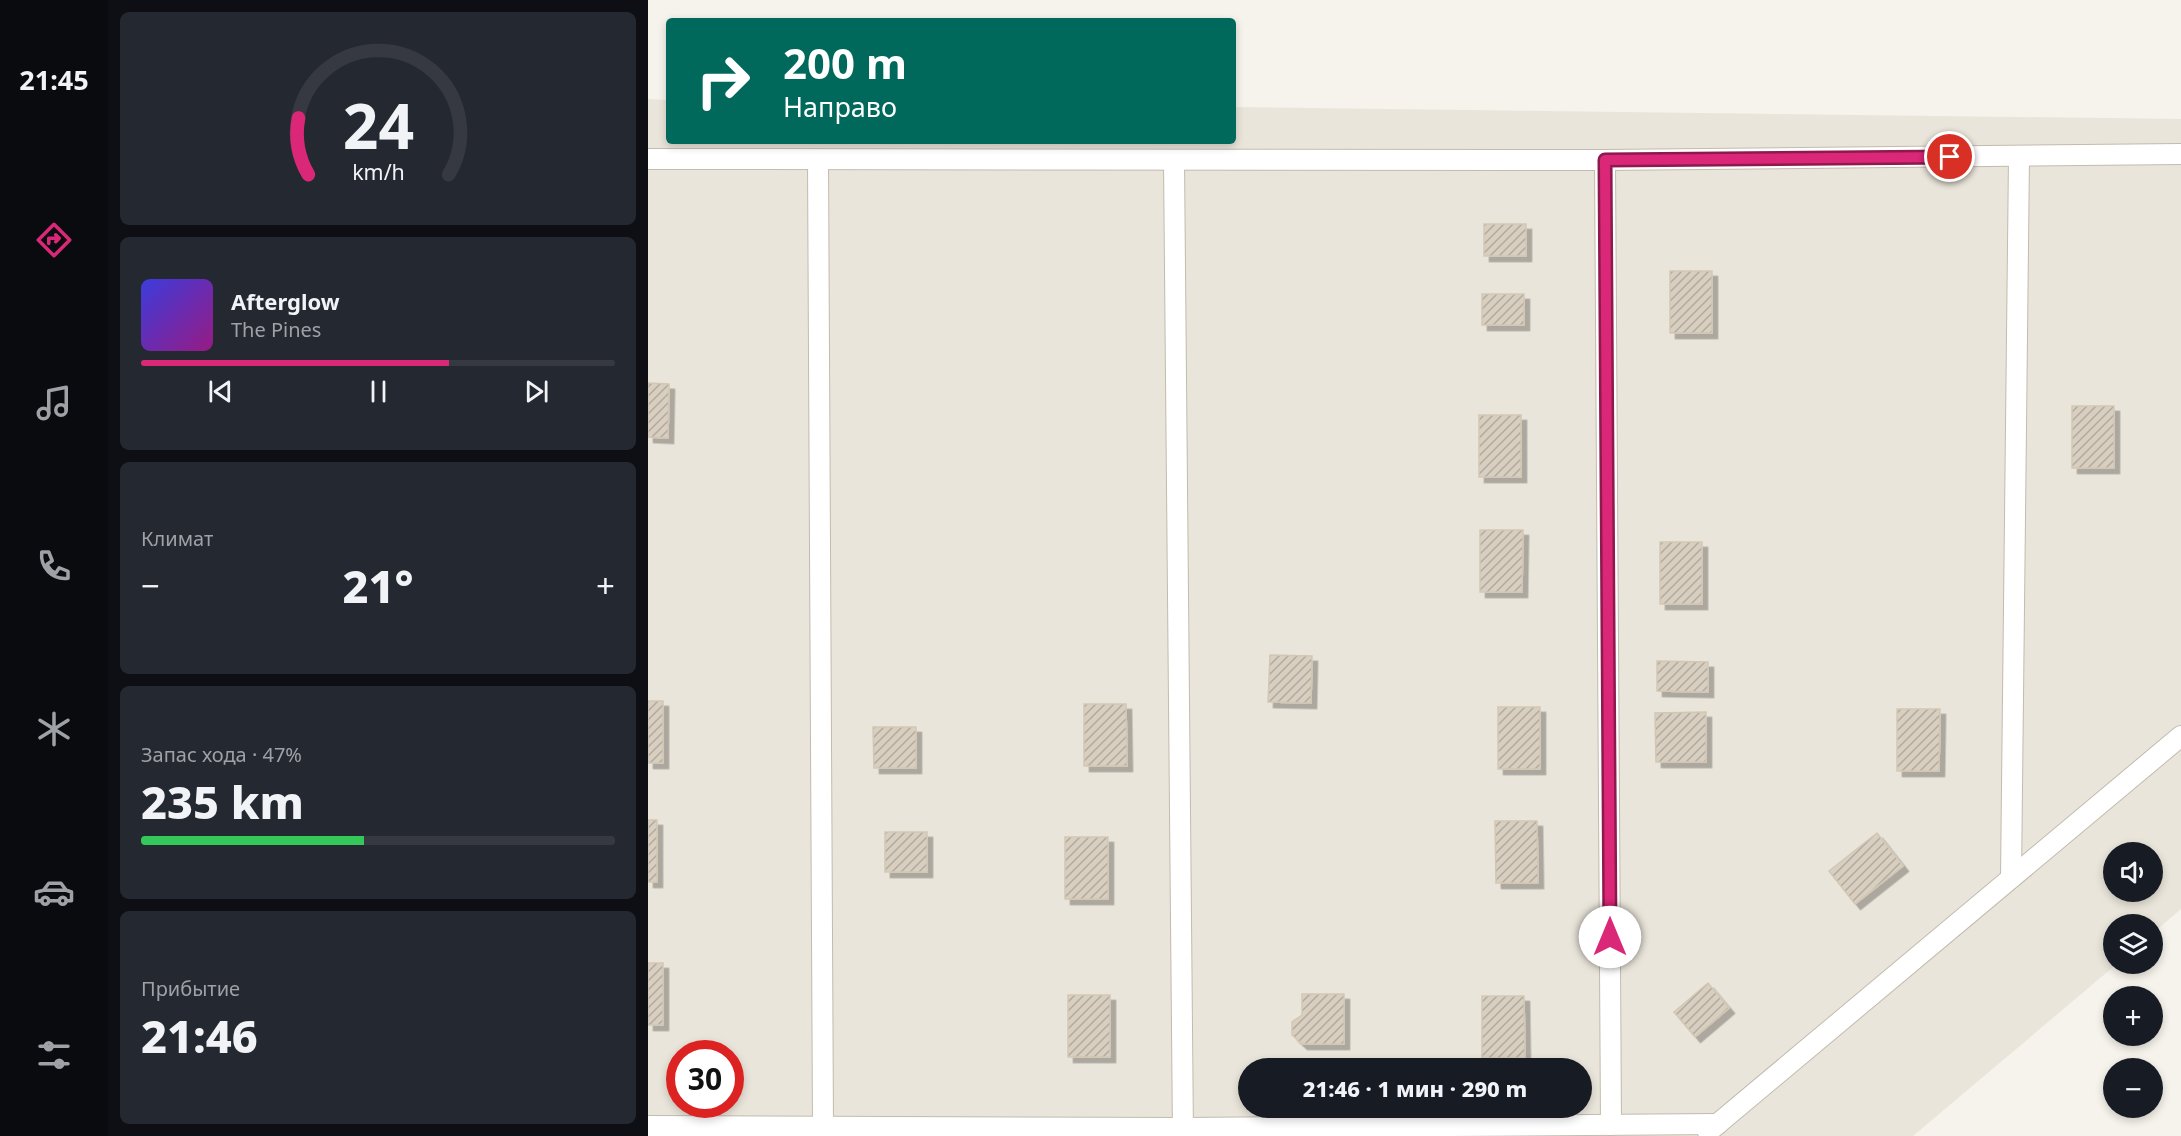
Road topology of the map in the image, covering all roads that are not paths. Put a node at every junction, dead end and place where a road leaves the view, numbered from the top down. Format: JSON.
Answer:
{"nodes":[{"id":1,"x":2181,"y":154,"type":"edge"},
{"id":2,"x":2019,"y":156,"type":"junction"},
{"id":3,"x":648,"y":159,"type":"edge"},
{"id":4,"x":818,"y":160,"type":"junction"},
{"id":5,"x":1605,"y":160,"type":"junction"},
{"id":6,"x":1173,"y":161,"type":"junction"},
{"id":7,"x":2181,"y":736,"type":"edge"},
{"id":8,"x":2011,"y":878,"type":"junction"},
{"id":9,"x":1611,"y":1125,"type":"junction"},
{"id":10,"x":648,"y":1126,"type":"edge"},
{"id":11,"x":823,"y":1127,"type":"junction"},
{"id":12,"x":1711,"y":1130,"type":"edge"},
{"id":13,"x":1183,"y":1132,"type":"edge"}],
"edges":[{"from":1,"to":2,"type":"street"},
{"from":2,"to":5,"type":"street"},
{"from":2,"to":8,"type":"street"},
{"from":3,"to":4,"type":"street"},
{"from":4,"to":6,"type":"street"},
{"from":4,"to":11,"type":"street"},
{"from":5,"to":6,"type":"street"},
{"from":5,"to":9,"type":"street"},
{"from":6,"to":13,"type":"street"},
{"from":7,"to":8,"type":"street"},
{"from":8,"to":12,"type":"street"},
{"from":9,"to":12,"type":"street"},
{"from":9,"to":13,"type":"street"},
{"from":10,"to":11,"type":"street"},
{"from":11,"to":13,"type":"street"}]}
